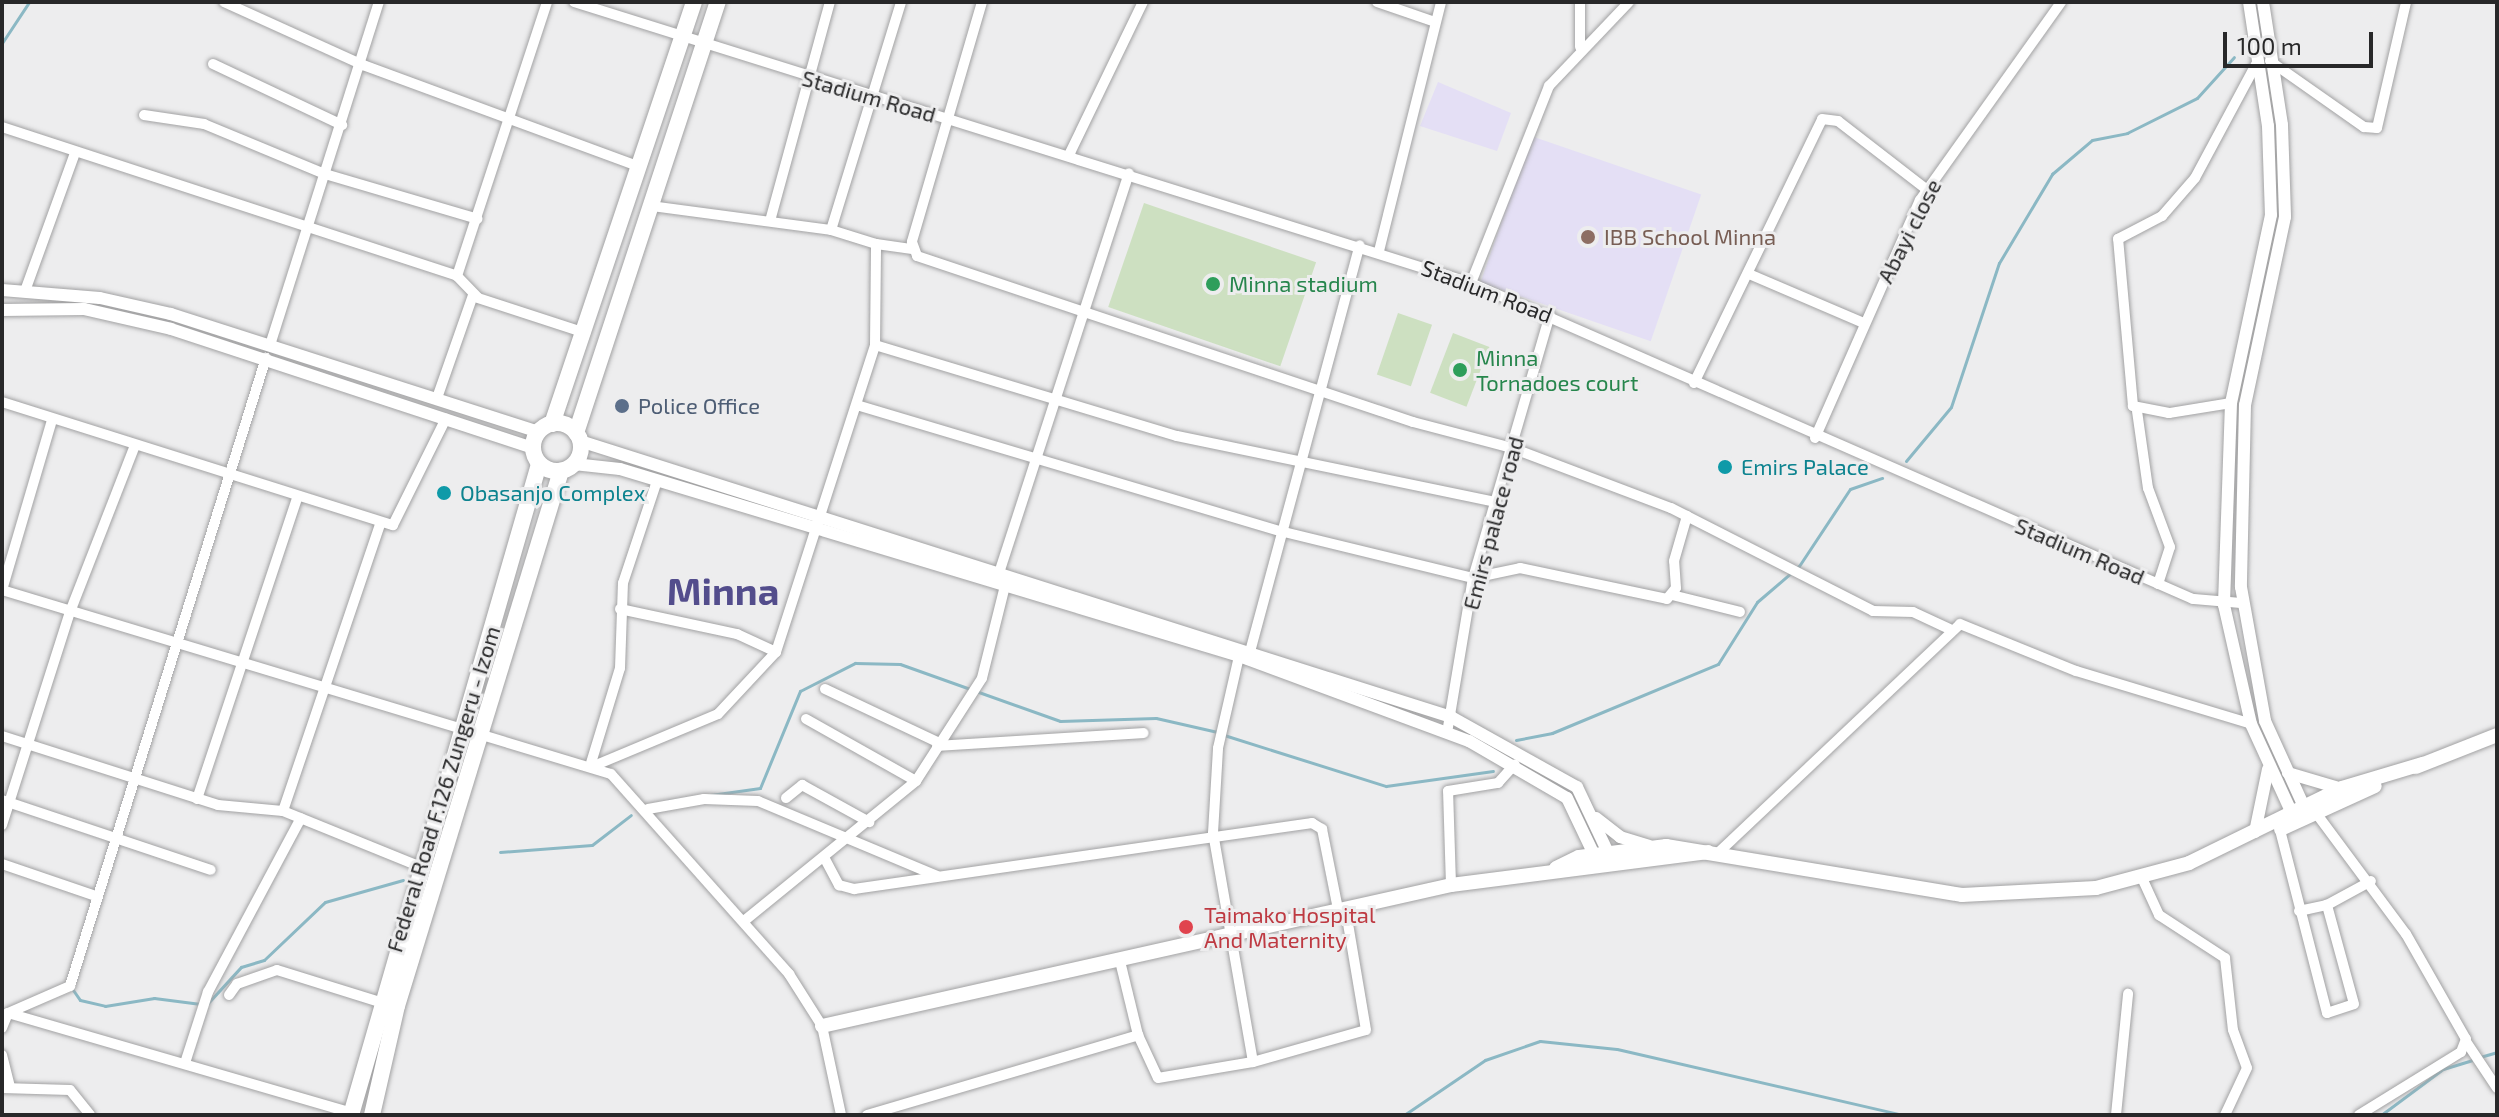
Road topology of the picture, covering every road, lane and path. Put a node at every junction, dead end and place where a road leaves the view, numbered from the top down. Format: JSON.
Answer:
{"nodes":[{"id":1,"x":224,"y":2,"type":"edge"},
{"id":2,"x":379,"y":2,"type":"edge"},
{"id":3,"x":547,"y":2,"type":"edge"},
{"id":4,"x":574,"y":2,"type":"edge"},
{"id":5,"x":694,"y":2,"type":"edge"},
{"id":6,"x":718,"y":2,"type":"edge"},
{"id":7,"x":830,"y":2,"type":"edge"},
{"id":8,"x":901,"y":2,"type":"edge"},
{"id":9,"x":982,"y":2,"type":"edge"},
{"id":10,"x":1143,"y":2,"type":"edge"},
{"id":11,"x":1377,"y":2,"type":"edge"},
{"id":12,"x":1441,"y":2,"type":"edge"},
{"id":13,"x":1580,"y":2,"type":"edge"},
{"id":14,"x":1629,"y":2,"type":"edge"},
{"id":15,"x":2061,"y":2,"type":"edge"},
{"id":16,"x":2249,"y":2,"type":"edge"},
{"id":17,"x":2263,"y":2,"type":"edge"},
{"id":18,"x":2406,"y":2,"type":"edge"},
{"id":19,"x":1435,"y":22,"type":"junction"},
{"id":20,"x":683,"y":37,"type":"junction"},
{"id":21,"x":705,"y":44,"type":"junction"},
{"id":22,"x":1580,"y":47,"type":"junction"},
{"id":23,"x":2270,"y":61,"type":"junction"},
{"id":24,"x":213,"y":64,"type":"dead end"},
{"id":25,"x":2256,"y":64,"type":"junction"},
{"id":26,"x":363,"y":65,"type":"junction"},
{"id":27,"x":808,"y":78,"type":"junction"},
{"id":28,"x":869,"y":97,"type":"junction"},
{"id":29,"x":144,"y":115,"type":"dead end"},
{"id":30,"x":513,"y":120,"type":"junction"},
{"id":31,"x":951,"y":120,"type":"junction"},
{"id":32,"x":342,"y":125,"type":"junction"},
{"id":33,"x":2,"y":127,"type":"edge"},
{"id":34,"x":1069,"y":155,"type":"junction"},
{"id":35,"x":74,"y":156,"type":"junction"},
{"id":36,"x":640,"y":167,"type":"junction"},
{"id":37,"x":1129,"y":173,"type":"junction"},
{"id":38,"x":325,"y":174,"type":"junction"},
{"id":39,"x":1926,"y":189,"type":"junction"},
{"id":40,"x":650,"y":206,"type":"junction"},
{"id":41,"x":478,"y":219,"type":"junction"},
{"id":42,"x":770,"y":221,"type":"junction"},
{"id":43,"x":831,"y":230,"type":"junction"},
{"id":44,"x":307,"y":231,"type":"junction"},
{"id":45,"x":876,"y":244,"type":"junction"},
{"id":46,"x":1360,"y":245,"type":"junction"},
{"id":47,"x":913,"y":249,"type":"junction"},
{"id":48,"x":1379,"y":251,"type":"junction"},
{"id":49,"x":1749,"y":274,"type":"junction"},
{"id":50,"x":457,"y":276,"type":"junction"},
{"id":51,"x":1471,"y":283,"type":"junction"},
{"id":52,"x":2,"y":290,"type":"edge"},
{"id":53,"x":25,"y":291,"type":"junction"},
{"id":54,"x":473,"y":295,"type":"junction"},
{"id":55,"x":2,"y":310,"type":"edge"},
{"id":56,"x":1085,"y":310,"type":"junction"},
{"id":57,"x":1550,"y":315,"type":"junction"},
{"id":58,"x":1864,"y":323,"type":"junction"},
{"id":59,"x":587,"y":333,"type":"junction"},
{"id":60,"x":271,"y":342,"type":"junction"},
{"id":61,"x":875,"y":345,"type":"junction"},
{"id":62,"x":266,"y":358,"type":"junction"},
{"id":63,"x":1694,"y":383,"type":"junction"},
{"id":64,"x":1319,"y":386,"type":"junction"},
{"id":65,"x":437,"y":398,"type":"junction"},
{"id":66,"x":1056,"y":400,"type":"junction"},
{"id":67,"x":2,"y":402,"type":"edge"},
{"id":68,"x":2231,"y":403,"type":"junction"},
{"id":69,"x":860,"y":406,"type":"junction"},
{"id":70,"x":2137,"y":411,"type":"junction"},
{"id":71,"x":446,"y":418,"type":"junction"},
{"id":72,"x":52,"y":420,"type":"junction"},
{"id":73,"x":578,"y":437,"type":"junction"},
{"id":74,"x":1815,"y":438,"type":"junction"},
{"id":75,"x":541,"y":442,"type":"junction"},
{"id":76,"x":134,"y":448,"type":"junction"},
{"id":77,"x":1512,"y":448,"type":"junction"},
{"id":78,"x":1037,"y":457,"type":"junction"},
{"id":79,"x":1300,"y":464,"type":"junction"},
{"id":80,"x":568,"y":467,"type":"junction"},
{"id":81,"x":229,"y":477,"type":"junction"},
{"id":82,"x":657,"y":481,"type":"junction"},
{"id":83,"x":297,"y":499,"type":"junction"},
{"id":84,"x":1496,"y":502,"type":"junction"},
{"id":85,"x":822,"y":515,"type":"junction"},
{"id":86,"x":1687,"y":516,"type":"junction"},
{"id":87,"x":381,"y":522,"type":"junction"},
{"id":88,"x":818,"y":530,"type":"junction"},
{"id":89,"x":1284,"y":532,"type":"junction"},
{"id":90,"x":1000,"y":570,"type":"junction"},
{"id":91,"x":1473,"y":578,"type":"junction"},
{"id":92,"x":2158,"y":584,"type":"junction"},
{"id":93,"x":2,"y":590,"type":"edge"},
{"id":94,"x":1004,"y":590,"type":"junction"},
{"id":95,"x":1672,"y":595,"type":"junction"},
{"id":96,"x":2242,"y":603,"type":"junction"},
{"id":97,"x":2224,"y":605,"type":"junction"},
{"id":98,"x":620,"y":609,"type":"junction"},
{"id":99,"x":70,"y":612,"type":"junction"},
{"id":100,"x":1740,"y":612,"type":"dead end"},
{"id":101,"x":1949,"y":629,"type":"junction"},
{"id":102,"x":176,"y":644,"type":"junction"},
{"id":103,"x":1251,"y":648,"type":"junction"},
{"id":104,"x":776,"y":652,"type":"junction"},
{"id":105,"x":1239,"y":656,"type":"junction"},
{"id":106,"x":246,"y":666,"type":"junction"},
{"id":107,"x":324,"y":689,"type":"junction"},
{"id":108,"x":825,"y":689,"type":"dead end"},
{"id":109,"x":1451,"y":717,"type":"junction"},
{"id":110,"x":806,"y":719,"type":"dead end"},
{"id":111,"x":2251,"y":724,"type":"junction"},
{"id":112,"x":460,"y":726,"type":"junction"},
{"id":113,"x":481,"y":731,"type":"junction"},
{"id":114,"x":1144,"y":733,"type":"dead end"},
{"id":115,"x":1447,"y":733,"type":"junction"},
{"id":116,"x":2497,"y":735,"type":"edge"},
{"id":117,"x":2,"y":736,"type":"edge"},
{"id":118,"x":27,"y":744,"type":"junction"},
{"id":119,"x":938,"y":745,"type":"junction"},
{"id":120,"x":2268,"y":762,"type":"junction"},
{"id":121,"x":594,"y":764,"type":"junction"},
{"id":122,"x":1515,"y":764,"type":"junction"},
{"id":123,"x":2422,"y":764,"type":"junction"},
{"id":124,"x":2288,"y":773,"type":"junction"},
{"id":125,"x":131,"y":777,"type":"junction"},
{"id":126,"x":916,"y":781,"type":"junction"},
{"id":127,"x":2342,"y":788,"type":"junction"},
{"id":128,"x":786,"y":798,"type":"dead end"},
{"id":129,"x":197,"y":799,"type":"junction"},
{"id":130,"x":6,"y":801,"type":"edge"},
{"id":131,"x":648,"y":809,"type":"junction"},
{"id":132,"x":283,"y":811,"type":"junction"},
{"id":133,"x":2303,"y":814,"type":"junction"},
{"id":134,"x":1594,"y":816,"type":"junction"},
{"id":135,"x":301,"y":818,"type":"junction"},
{"id":136,"x":869,"y":822,"type":"junction"},
{"id":137,"x":2,"y":825,"type":"edge"},
{"id":138,"x":2280,"y":830,"type":"junction"},
{"id":139,"x":1213,"y":833,"type":"junction"},
{"id":140,"x":2250,"y":836,"type":"junction"},
{"id":141,"x":114,"y":837,"type":"junction"},
{"id":142,"x":849,"y":837,"type":"junction"},
{"id":143,"x":1649,"y":846,"type":"junction"},
{"id":144,"x":1713,"y":852,"type":"junction"},
{"id":145,"x":825,"y":859,"type":"junction"},
{"id":146,"x":1604,"y":859,"type":"junction"},
{"id":147,"x":2,"y":864,"type":"edge"},
{"id":148,"x":421,"y":867,"type":"junction"},
{"id":149,"x":211,"y":870,"type":"dead end"},
{"id":150,"x":937,"y":876,"type":"junction"},
{"id":151,"x":2142,"y":878,"type":"junction"},
{"id":152,"x":2371,"y":881,"type":"junction"},
{"id":153,"x":1451,"y":885,"type":"junction"},
{"id":154,"x":96,"y":896,"type":"junction"},
{"id":155,"x":2327,"y":905,"type":"junction"},
{"id":156,"x":2299,"y":911,"type":"junction"},
{"id":157,"x":1343,"y":913,"type":"junction"},
{"id":158,"x":744,"y":921,"type":"junction"},
{"id":159,"x":1232,"y":936,"type":"junction"},
{"id":160,"x":1120,"y":961,"type":"junction"},
{"id":161,"x":2128,"y":994,"type":"dead end"},
{"id":162,"x":229,"y":995,"type":"dead end"},
{"id":163,"x":380,"y":1002,"type":"junction"},
{"id":164,"x":5,"y":1012,"type":"edge"},
{"id":165,"x":822,"y":1026,"type":"junction"},
{"id":166,"x":2,"y":1028,"type":"edge"},
{"id":167,"x":1138,"y":1035,"type":"junction"},
{"id":168,"x":2469,"y":1046,"type":"junction"},
{"id":169,"x":2,"y":1055,"type":"edge"},
{"id":170,"x":1253,"y":1062,"type":"junction"},
{"id":171,"x":185,"y":1063,"type":"junction"},
{"id":172,"x":6,"y":1088,"type":"edge"},
{"id":173,"x":2497,"y":1088,"type":"edge"},
{"id":174,"x":352,"y":1114,"type":"edge"},
{"id":175,"x":90,"y":1115,"type":"edge"},
{"id":176,"x":372,"y":1115,"type":"edge"},
{"id":177,"x":841,"y":1115,"type":"edge"},
{"id":178,"x":867,"y":1115,"type":"edge"},
{"id":179,"x":2116,"y":1115,"type":"edge"},
{"id":180,"x":2225,"y":1115,"type":"edge"},
{"id":181,"x":2359,"y":1115,"type":"edge"}],
"edges":[{"from":1,"to":26,"type":"street"},
{"from":2,"to":26,"type":"street"},
{"from":3,"to":30,"type":"street"},
{"from":4,"to":20,"type":"street","name":"Stadium Road"},
{"from":5,"to":20,"type":"main road","name":"Federal Road F.126 Zungeru - Izom"},
{"from":6,"to":21,"type":"main road"},
{"from":7,"to":27,"type":"street"},
{"from":8,"to":28,"type":"street"},
{"from":9,"to":31,"type":"street"},
{"from":10,"to":34,"type":"street"},
{"from":11,"to":19,"type":"street"},
{"from":12,"to":19,"type":"street"},
{"from":13,"to":22,"type":"street"},
{"from":14,"to":22,"type":"street"},
{"from":15,"to":39,"type":"street","name":"Abayi close"},
{"from":16,"to":25,"type":"street"},
{"from":17,"to":23,"type":"street"},
{"from":18,"to":23,"type":"street"},
{"from":19,"to":48,"type":"street"},
{"from":20,"to":21,"type":"street","name":"Stadium Road"},
{"from":20,"to":36,"type":"main road","name":"Federal Road F.126 Zungeru - Izom"},
{"from":21,"to":27,"type":"street","name":"Stadium Road"},
{"from":21,"to":40,"type":"main road"},
{"from":22,"to":51,"type":"street"},
{"from":23,"to":96,"type":"street"},
{"from":24,"to":32,"type":"street"},
{"from":25,"to":68,"type":"street"},
{"from":25,"to":70,"type":"street"},
{"from":26,"to":30,"type":"street"},
{"from":26,"to":32,"type":"street"},
{"from":27,"to":28,"type":"street","name":"Stadium Road"},
{"from":27,"to":42,"type":"street"},
{"from":28,"to":31,"type":"street","name":"Stadium Road"},
{"from":28,"to":43,"type":"street"},
{"from":29,"to":38,"type":"street"},
{"from":30,"to":36,"type":"street"},
{"from":30,"to":41,"type":"street"},
{"from":31,"to":34,"type":"street","name":"Stadium Road"},
{"from":31,"to":47,"type":"street"},
{"from":32,"to":38,"type":"street"},
{"from":33,"to":35,"type":"street"},
{"from":34,"to":37,"type":"street","name":"Stadium Road"},
{"from":35,"to":44,"type":"street"},
{"from":35,"to":53,"type":"street"},
{"from":36,"to":59,"type":"main road","name":"Federal Road F.126 Zungeru - Izom"},
{"from":37,"to":46,"type":"street","name":"Stadium Road"},
{"from":37,"to":56,"type":"street"},
{"from":38,"to":41,"type":"street"},
{"from":38,"to":44,"type":"street"},
{"from":39,"to":49,"type":"street"},
{"from":39,"to":58,"type":"street","name":"Abayi close"},
{"from":40,"to":42,"type":"street"},
{"from":40,"to":73,"type":"main road"},
{"from":41,"to":50,"type":"street"},
{"from":42,"to":43,"type":"street"},
{"from":43,"to":45,"type":"street"},
{"from":44,"to":50,"type":"street"},
{"from":44,"to":60,"type":"street"},
{"from":45,"to":47,"type":"street"},
{"from":45,"to":61,"type":"street"},
{"from":46,"to":48,"type":"street","name":"Stadium Road"},
{"from":46,"to":64,"type":"street"},
{"from":47,"to":56,"type":"street"},
{"from":48,"to":51,"type":"street","name":"Stadium Road"},
{"from":49,"to":58,"type":"street"},
{"from":49,"to":63,"type":"street"},
{"from":50,"to":54,"type":"street"},
{"from":51,"to":57,"type":"street","name":"Stadium Road"},
{"from":52,"to":53,"type":"street"},
{"from":53,"to":60,"type":"street"},
{"from":54,"to":59,"type":"street"},
{"from":54,"to":65,"type":"street"},
{"from":55,"to":62,"type":"street"},
{"from":56,"to":64,"type":"street"},
{"from":56,"to":66,"type":"street"},
{"from":57,"to":63,"type":"street","name":"Stadium Road"},
{"from":57,"to":77,"type":"street","name":"Emirs palace road"},
{"from":58,"to":74,"type":"street","name":"Abayi close"},
{"from":59,"to":75,"type":"main road","name":"Federal Road F.126 Zungeru - Izom"},
{"from":60,"to":65,"type":"street"},
{"from":61,"to":66,"type":"street"},
{"from":61,"to":69,"type":"street"},
{"from":62,"to":71,"type":"street"},
{"from":62,"to":81,"type":"street"},
{"from":63,"to":74,"type":"street","name":"Stadium Road"},
{"from":64,"to":77,"type":"street"},
{"from":64,"to":79,"type":"street"},
{"from":65,"to":75,"type":"street"},
{"from":66,"to":78,"type":"street"},
{"from":66,"to":79,"type":"street"},
{"from":67,"to":72,"type":"street"},
{"from":68,"to":70,"type":"street"},
{"from":68,"to":97,"type":"street"},
{"from":69,"to":78,"type":"street"},
{"from":69,"to":85,"type":"street"},
{"from":70,"to":92,"type":"street"},
{"from":71,"to":75,"type":"street"},
{"from":71,"to":87,"type":"street"},
{"from":72,"to":76,"type":"street"},
{"from":72,"to":93,"type":"street"},
{"from":73,"to":75,"type":"main road"},
{"from":73,"to":80,"type":"main road","name":"Federal Road F.126 Zungeru - Izom"},
{"from":73,"to":85,"type":"street"},
{"from":74,"to":92,"type":"street","name":"Stadium Road"},
{"from":75,"to":80,"type":"main road"},
{"from":75,"to":112,"type":"main road","name":"Federal Road F.126 Zungeru - Izom"},
{"from":76,"to":81,"type":"street"},
{"from":76,"to":99,"type":"street"},
{"from":77,"to":84,"type":"street","name":"Emirs palace road"},
{"from":77,"to":86,"type":"street"},
{"from":78,"to":89,"type":"street"},
{"from":78,"to":90,"type":"street"},
{"from":79,"to":84,"type":"street"},
{"from":79,"to":89,"type":"street"},
{"from":80,"to":82,"type":"street"},
{"from":80,"to":113,"type":"main road","name":"Federal Road F.126 Zungeru - Izom"},
{"from":81,"to":83,"type":"street"},
{"from":81,"to":102,"type":"street"},
{"from":82,"to":88,"type":"street"},
{"from":82,"to":98,"type":"street"},
{"from":83,"to":87,"type":"street"},
{"from":83,"to":106,"type":"street"},
{"from":84,"to":91,"type":"street","name":"Emirs palace road"},
{"from":85,"to":88,"type":"street"},
{"from":85,"to":90,"type":"street"},
{"from":86,"to":95,"type":"street"},
{"from":86,"to":101,"type":"street"},
{"from":87,"to":107,"type":"street"},
{"from":88,"to":94,"type":"street"},
{"from":88,"to":104,"type":"street"},
{"from":89,"to":91,"type":"street"},
{"from":89,"to":103,"type":"street"},
{"from":90,"to":103,"type":"street"},
{"from":91,"to":95,"type":"street"},
{"from":91,"to":109,"type":"street","name":"Emirs palace road"},
{"from":92,"to":97,"type":"street","name":"Stadium Road"},
{"from":93,"to":99,"type":"street"},
{"from":94,"to":105,"type":"street"},
{"from":94,"to":119,"type":"street"},
{"from":95,"to":100,"type":"street"},
{"from":96,"to":97,"type":"street","name":"Stadium Road"},
{"from":96,"to":124,"type":"street"},
{"from":97,"to":111,"type":"street"},
{"from":98,"to":104,"type":"street"},
{"from":98,"to":121,"type":"street"},
{"from":99,"to":102,"type":"street"},
{"from":99,"to":118,"type":"street"},
{"from":101,"to":111,"type":"street"},
{"from":101,"to":144,"type":"street"},
{"from":102,"to":106,"type":"street"},
{"from":102,"to":125,"type":"street"},
{"from":103,"to":109,"type":"street"},
{"from":104,"to":121,"type":"street"},
{"from":105,"to":115,"type":"street"},
{"from":105,"to":139,"type":"street"},
{"from":106,"to":107,"type":"street"},
{"from":106,"to":129,"type":"street"},
{"from":107,"to":112,"type":"street"},
{"from":107,"to":132,"type":"street"},
{"from":108,"to":119,"type":"street"},
{"from":109,"to":115,"type":"street","name":"Emirs palace road"},
{"from":109,"to":134,"type":"street"},
{"from":110,"to":126,"type":"street"},
{"from":111,"to":120,"type":"street"},
{"from":112,"to":113,"type":"street"},
{"from":112,"to":148,"type":"main road","name":"Federal Road F.126 Zungeru - Izom"},
{"from":113,"to":121,"type":"street"},
{"from":113,"to":176,"type":"main road","name":"Federal Road F.126 Zungeru - Izom"},
{"from":114,"to":119,"type":"street"},
{"from":115,"to":122,"type":"street"},
{"from":116,"to":123,"type":"main road"},
{"from":117,"to":118,"type":"street"},
{"from":118,"to":125,"type":"street"},
{"from":118,"to":130,"type":"street"},
{"from":119,"to":126,"type":"street"},
{"from":120,"to":133,"type":"street"},
{"from":120,"to":140,"type":"street"},
{"from":121,"to":131,"type":"street"},
{"from":122,"to":146,"type":"street"},
{"from":122,"to":153,"type":"street"},
{"from":123,"to":127,"type":"main road"},
{"from":123,"to":133,"type":"main road"},
{"from":124,"to":127,"type":"street"},
{"from":124,"to":133,"type":"street"},
{"from":125,"to":129,"type":"street"},
{"from":125,"to":141,"type":"street"},
{"from":126,"to":136,"type":"street"},
{"from":127,"to":133,"type":"main road"},
{"from":128,"to":136,"type":"street"},
{"from":129,"to":132,"type":"street"},
{"from":130,"to":137,"type":"street"},
{"from":130,"to":141,"type":"street"},
{"from":131,"to":142,"type":"street"},
{"from":131,"to":158,"type":"street"},
{"from":132,"to":135,"type":"street"},
{"from":133,"to":138,"type":"main road"},
{"from":133,"to":140,"type":"main road"},
{"from":133,"to":152,"type":"street"},
{"from":134,"to":143,"type":"street"},
{"from":134,"to":146,"type":"street"},
{"from":135,"to":148,"type":"street"},
{"from":135,"to":171,"type":"street"},
{"from":136,"to":142,"type":"street"},
{"from":138,"to":140,"type":"main road"},
{"from":138,"to":156,"type":"street"},
{"from":139,"to":150,"type":"street"},
{"from":139,"to":157,"type":"street"},
{"from":139,"to":159,"type":"street"},
{"from":140,"to":151,"type":"main road"},
{"from":141,"to":149,"type":"street"},
{"from":141,"to":154,"type":"street"},
{"from":142,"to":145,"type":"street"},
{"from":142,"to":150,"type":"street"},
{"from":143,"to":144,"type":"main road"},
{"from":143,"to":146,"type":"main road"},
{"from":144,"to":146,"type":"main road"},
{"from":144,"to":151,"type":"main road"},
{"from":145,"to":150,"type":"street"},
{"from":145,"to":158,"type":"street"},
{"from":146,"to":153,"type":"main road"},
{"from":147,"to":154,"type":"street"},
{"from":148,"to":163,"type":"main road","name":"Federal Road F.126 Zungeru - Izom"},
{"from":151,"to":180,"type":"street"},
{"from":152,"to":155,"type":"street"},
{"from":152,"to":168,"type":"street"},
{"from":153,"to":157,"type":"main road"},
{"from":154,"to":164,"type":"street"},
{"from":155,"to":156,"type":"street"},
{"from":155,"to":156,"type":"street"},
{"from":157,"to":159,"type":"main road"},
{"from":157,"to":170,"type":"street"},
{"from":158,"to":165,"type":"street"},
{"from":159,"to":160,"type":"main road"},
{"from":159,"to":170,"type":"street"},
{"from":160,"to":165,"type":"main road"},
{"from":160,"to":167,"type":"street"},
{"from":161,"to":179,"type":"street"},
{"from":162,"to":163,"type":"street"},
{"from":163,"to":174,"type":"main road","name":"Federal Road F.126 Zungeru - Izom"},
{"from":164,"to":166,"type":"street"},
{"from":164,"to":171,"type":"street"},
{"from":165,"to":177,"type":"street"},
{"from":167,"to":170,"type":"street"},
{"from":167,"to":178,"type":"street"},
{"from":168,"to":173,"type":"street"},
{"from":168,"to":181,"type":"street"},
{"from":169,"to":172,"type":"street"},
{"from":171,"to":174,"type":"street"},
{"from":172,"to":175,"type":"street"}]}
